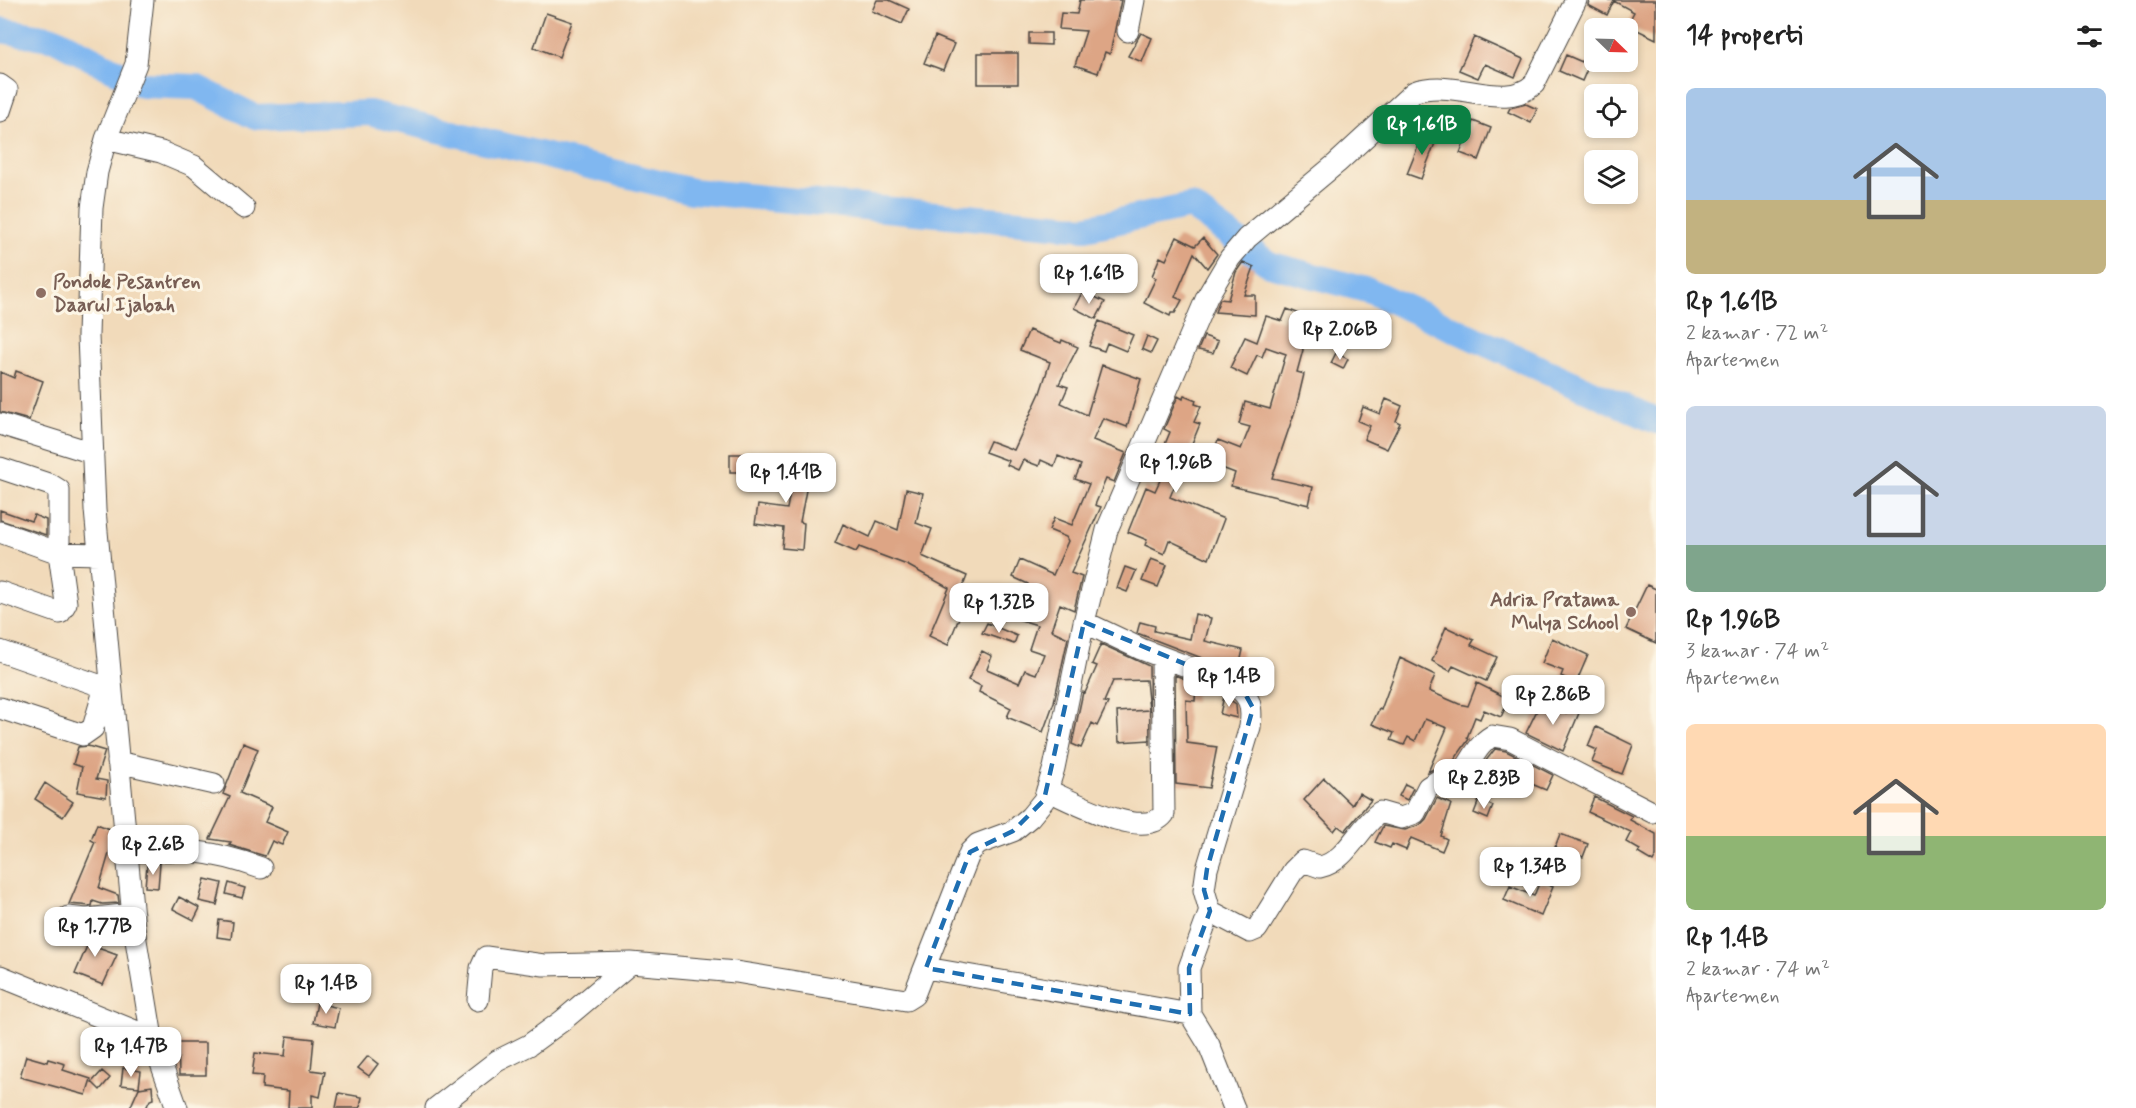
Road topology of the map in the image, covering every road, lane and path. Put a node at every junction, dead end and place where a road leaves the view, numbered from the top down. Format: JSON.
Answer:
{"nodes":[{"id":1,"x":143,"y":0,"type":"edge"},
{"id":2,"x":1134,"y":0,"type":"edge"},
{"id":3,"x":1576,"y":0,"type":"edge"},
{"id":4,"x":1128,"y":31,"type":"dead end"},
{"id":5,"x":0,"y":85,"type":"edge"},
{"id":6,"x":0,"y":111,"type":"edge"},
{"id":7,"x":106,"y":139,"type":"junction"},
{"id":8,"x":244,"y":208,"type":"dead end"},
{"id":9,"x":0,"y":424,"type":"edge"},
{"id":10,"x":93,"y":453,"type":"junction"},
{"id":11,"x":0,"y":468,"type":"edge"},
{"id":12,"x":0,"y":532,"type":"edge"},
{"id":13,"x":59,"y":554,"type":"junction"},
{"id":14,"x":99,"y":554,"type":"junction"},
{"id":15,"x":0,"y":592,"type":"edge"},
{"id":16,"x":1084,"y":622,"type":"junction"},
{"id":17,"x":0,"y":651,"type":"edge"},
{"id":18,"x":1162,"y":658,"type":"junction"},
{"id":19,"x":108,"y":688,"type":"junction"},
{"id":20,"x":0,"y":708,"type":"edge"},
{"id":21,"x":118,"y":762,"type":"junction"},
{"id":22,"x":214,"y":784,"type":"dead end"},
{"id":23,"x":1047,"y":790,"type":"junction"},
{"id":24,"x":1652,"y":812,"type":"dead end"},
{"id":25,"x":128,"y":852,"type":"junction"},
{"id":26,"x":261,"y":868,"type":"dead end"},
{"id":27,"x":1210,"y":911,"type":"junction"},
{"id":28,"x":133,"y":914,"type":"junction"},
{"id":29,"x":68,"y":917,"type":"dead end"},
{"id":30,"x":631,"y":963,"type":"junction"},
{"id":31,"x":926,"y":968,"type":"junction"},
{"id":32,"x":0,"y":976,"type":"edge"},
{"id":33,"x":478,"y":1000,"type":"dead end"},
{"id":34,"x":1190,"y":1014,"type":"junction"},
{"id":35,"x":152,"y":1038,"type":"junction"},
{"id":36,"x":177,"y":1108,"type":"edge"},
{"id":37,"x":436,"y":1108,"type":"edge"},
{"id":38,"x":1234,"y":1108,"type":"edge"}],
"edges":[{"from":1,"to":7,"type":"street"},
{"from":2,"to":4,"type":"street"},
{"from":3,"to":16,"type":"street"},
{"from":5,"to":6,"type":"street"},
{"from":7,"to":8,"type":"street"},
{"from":7,"to":10,"type":"street"},
{"from":9,"to":10,"type":"street"},
{"from":10,"to":14,"type":"street"},
{"from":11,"to":13,"type":"street"},
{"from":12,"to":13,"type":"street"},
{"from":13,"to":14,"type":"street"},
{"from":13,"to":15,"type":"street"},
{"from":14,"to":19,"type":"street"},
{"from":16,"to":18,"type":"street"},
{"from":16,"to":23,"type":"street"},
{"from":17,"to":19,"type":"street"},
{"from":18,"to":23,"type":"street"},
{"from":18,"to":27,"type":"street"},
{"from":19,"to":20,"type":"street"},
{"from":19,"to":21,"type":"street"},
{"from":21,"to":22,"type":"street"},
{"from":21,"to":25,"type":"street"},
{"from":23,"to":31,"type":"street"},
{"from":24,"to":27,"type":"street"},
{"from":25,"to":26,"type":"street"},
{"from":25,"to":28,"type":"street"},
{"from":27,"to":34,"type":"street"},
{"from":28,"to":29,"type":"street"},
{"from":28,"to":35,"type":"street"},
{"from":30,"to":31,"type":"street"},
{"from":30,"to":33,"type":"street"},
{"from":30,"to":37,"type":"street"},
{"from":31,"to":34,"type":"street"},
{"from":32,"to":35,"type":"street"},
{"from":34,"to":38,"type":"street"},
{"from":35,"to":36,"type":"street"}]}
